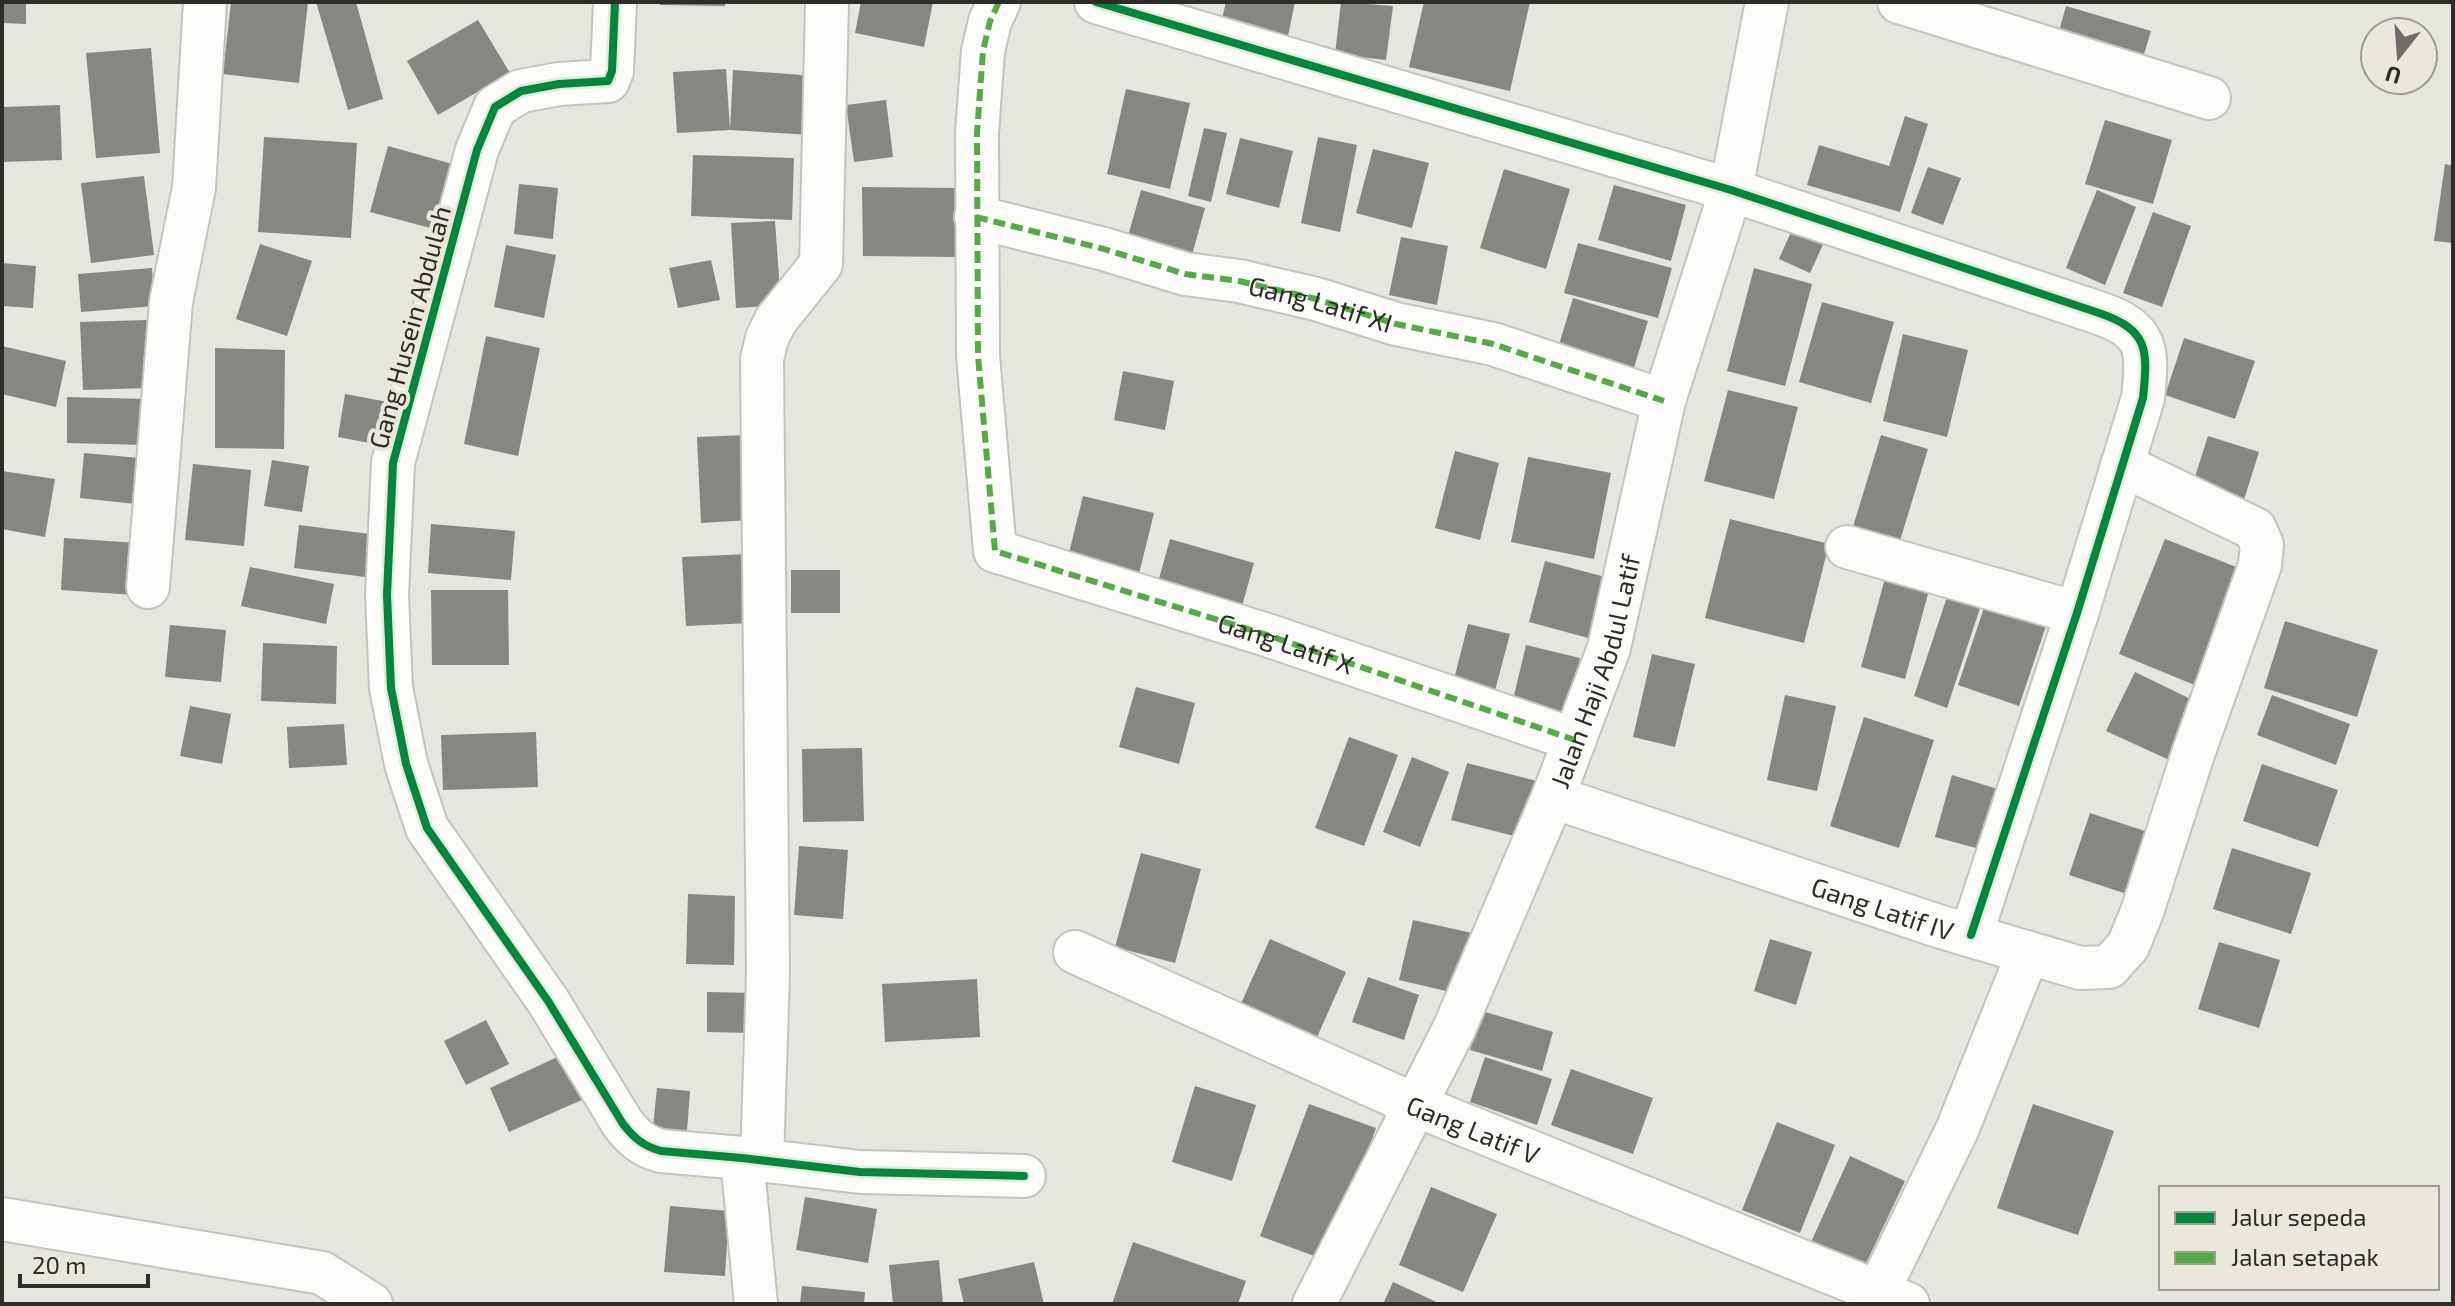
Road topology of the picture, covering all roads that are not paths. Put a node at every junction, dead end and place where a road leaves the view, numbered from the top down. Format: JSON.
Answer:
{"nodes":[{"id":1,"x":205,"y":2,"type":"edge"},
{"id":2,"x":615,"y":2,"type":"edge"},
{"id":3,"x":827,"y":2,"type":"edge"},
{"id":4,"x":999,"y":2,"type":"edge"},
{"id":5,"x":1096,"y":2,"type":"edge"},
{"id":6,"x":1767,"y":2,"type":"edge"},
{"id":7,"x":1899,"y":2,"type":"edge"},
{"id":8,"x":2209,"y":98,"type":"dead end"},
{"id":9,"x":1731,"y":190,"type":"junction"},
{"id":10,"x":976,"y":217,"type":"junction"},
{"id":11,"x":1664,"y":401,"type":"junction"},
{"id":12,"x":2122,"y":465,"type":"junction"},
{"id":13,"x":1847,"y":547,"type":"dead end"},
{"id":14,"x":148,"y":587,"type":"dead end"},
{"id":15,"x":2077,"y":613,"type":"junction"},
{"id":16,"x":1575,"y":740,"type":"junction"},
{"id":17,"x":1553,"y":797,"type":"junction"},
{"id":18,"x":1971,"y":935,"type":"junction"},
{"id":19,"x":1075,"y":952,"type":"dead end"},
{"id":20,"x":2028,"y":953,"type":"junction"},
{"id":21,"x":1415,"y":1105,"type":"junction"},
{"id":22,"x":752,"y":1159,"type":"junction"},
{"id":23,"x":1024,"y":1176,"type":"dead end"},
{"id":24,"x":2,"y":1219,"type":"edge"},
{"id":25,"x":1885,"y":1300,"type":"edge"},
{"id":26,"x":371,"y":1304,"type":"edge"},
{"id":27,"x":756,"y":1304,"type":"edge"},
{"id":28,"x":1314,"y":1304,"type":"edge"}],
"edges":[{"from":1,"to":14,"type":"street"},
{"from":2,"to":22,"type":"street","name":"Gang Husein Abdulah"},
{"from":3,"to":22,"type":"street"},
{"from":4,"to":10,"type":"street"},
{"from":5,"to":9,"type":"street"},
{"from":6,"to":9,"type":"street","name":"Jalan Haji Abdul Latif"},
{"from":7,"to":8,"type":"street"},
{"from":9,"to":11,"type":"street","name":"Jalan Haji Abdul Latif"},
{"from":9,"to":12,"type":"street"},
{"from":10,"to":11,"type":"street","name":"Gang Latif XI"},
{"from":10,"to":16,"type":"street","name":"Gang Latif X"},
{"from":11,"to":16,"type":"street","name":"Jalan Haji Abdul Latif"},
{"from":12,"to":15,"type":"street"},
{"from":12,"to":20,"type":"street","name":"Gang Latif IV"},
{"from":13,"to":15,"type":"street"},
{"from":15,"to":18,"type":"street"},
{"from":16,"to":17,"type":"street","name":"Jalan Haji Abdul Latif"},
{"from":17,"to":18,"type":"street","name":"Gang Latif IV"},
{"from":17,"to":21,"type":"street","name":"Jalan Haji Abdul Latif"},
{"from":18,"to":20,"type":"street","name":"Gang Latif IV"},
{"from":19,"to":21,"type":"street","name":"Gang Latif V"},
{"from":20,"to":25,"type":"street","name":"Gang Latif V"},
{"from":21,"to":25,"type":"street","name":"Gang Latif V"},
{"from":21,"to":28,"type":"street","name":"Jalan Haji Abdul Latif"},
{"from":22,"to":23,"type":"street"},
{"from":22,"to":27,"type":"street"},
{"from":24,"to":26,"type":"street"}]}
